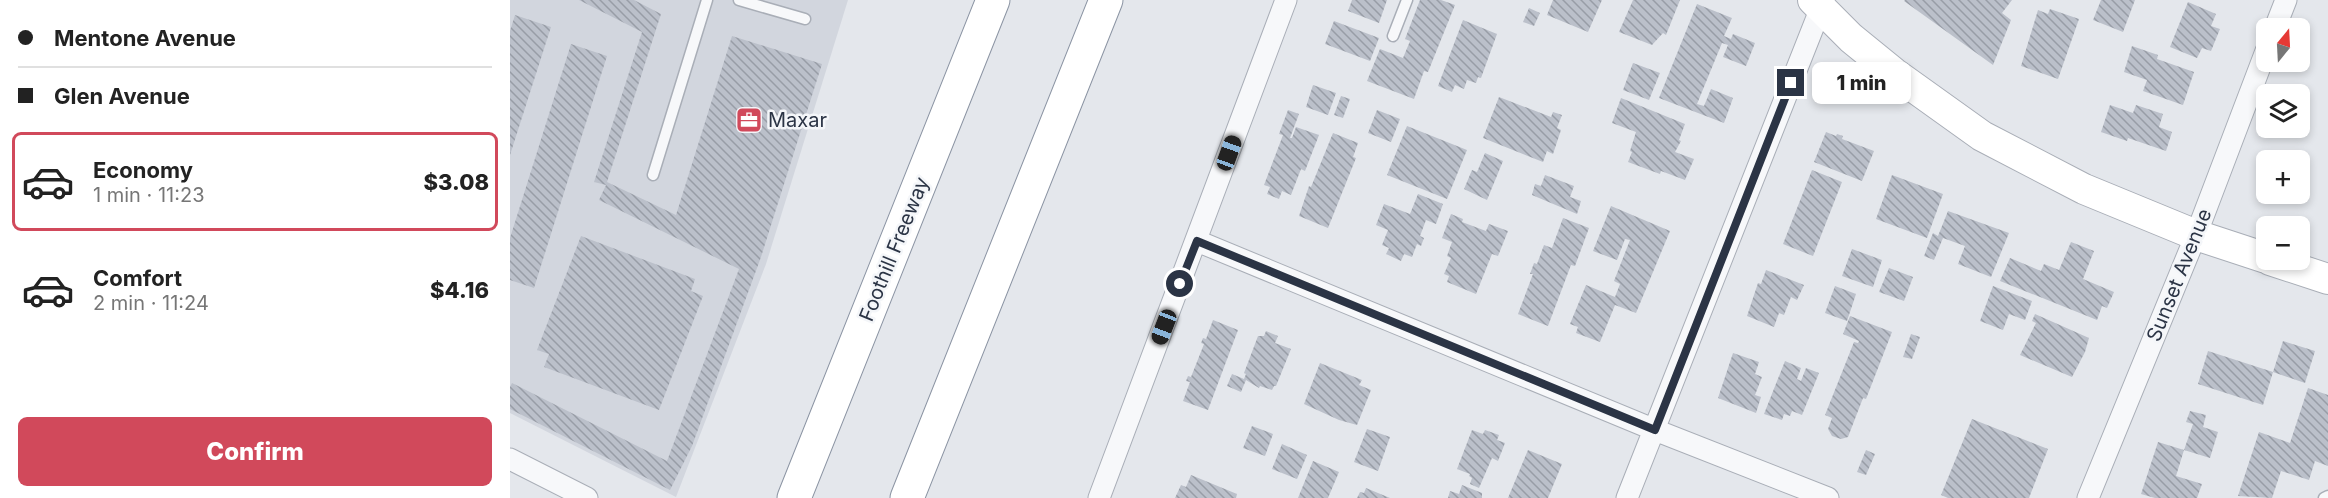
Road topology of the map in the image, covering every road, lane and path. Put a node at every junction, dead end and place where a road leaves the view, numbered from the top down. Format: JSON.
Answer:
{"nodes":[{"id":1,"x":707,"y":0,"type":"edge"},
{"id":2,"x":738,"y":0,"type":"edge"},
{"id":3,"x":993,"y":0,"type":"edge"},
{"id":4,"x":1106,"y":0,"type":"edge"},
{"id":5,"x":1286,"y":0,"type":"edge"},
{"id":6,"x":1407,"y":0,"type":"edge"},
{"id":7,"x":2286,"y":0,"type":"edge"},
{"id":8,"x":1819,"y":2,"type":"edge"},
{"id":9,"x":2279,"y":18,"type":"edge"},
{"id":10,"x":805,"y":19,"type":"dead end"},
{"id":11,"x":1393,"y":36,"type":"dead end"},
{"id":12,"x":2258,"y":72,"type":"edge"},
{"id":13,"x":653,"y":176,"type":"dead end"},
{"id":14,"x":2196,"y":235,"type":"junction"},
{"id":15,"x":1197,"y":241,"type":"junction"},
{"id":16,"x":2256,"y":255,"type":"edge"},
{"id":17,"x":2301,"y":270,"type":"edge"},
{"id":18,"x":2328,"y":279,"type":"edge"},
{"id":19,"x":1655,"y":430,"type":"junction"},
{"id":20,"x":510,"y":459,"type":"edge"},
{"id":21,"x":2328,"y":495,"type":"edge"},
{"id":22,"x":587,"y":498,"type":"edge"},
{"id":23,"x":794,"y":498,"type":"edge"},
{"id":24,"x":907,"y":498,"type":"edge"},
{"id":25,"x":1099,"y":498,"type":"edge"},
{"id":26,"x":1627,"y":498,"type":"edge"},
{"id":27,"x":1828,"y":498,"type":"edge"},
{"id":28,"x":2088,"y":498,"type":"edge"},
{"id":29,"x":2324,"y":498,"type":"edge"}],
"edges":[{"from":1,"to":13,"type":"lane"},
{"from":2,"to":10,"type":"lane"},
{"from":3,"to":23,"type":"highway","name":"Foothill Freeway"},
{"from":4,"to":24,"type":"highway"},
{"from":5,"to":15,"type":"street"},
{"from":6,"to":11,"type":"lane"},
{"from":7,"to":9,"type":"street"},
{"from":8,"to":14,"type":"main road"},
{"from":8,"to":19,"type":"street"},
{"from":12,"to":14,"type":"street","name":"Sunset Avenue"},
{"from":14,"to":16,"type":"main road"},
{"from":14,"to":28,"type":"street","name":"Sunset Avenue"},
{"from":15,"to":19,"type":"street"},
{"from":15,"to":25,"type":"street"},
{"from":17,"to":18,"type":"main road"},
{"from":19,"to":26,"type":"street"},
{"from":19,"to":27,"type":"street"},
{"from":20,"to":22,"type":"street"},
{"from":21,"to":29,"type":"lane"}]}
